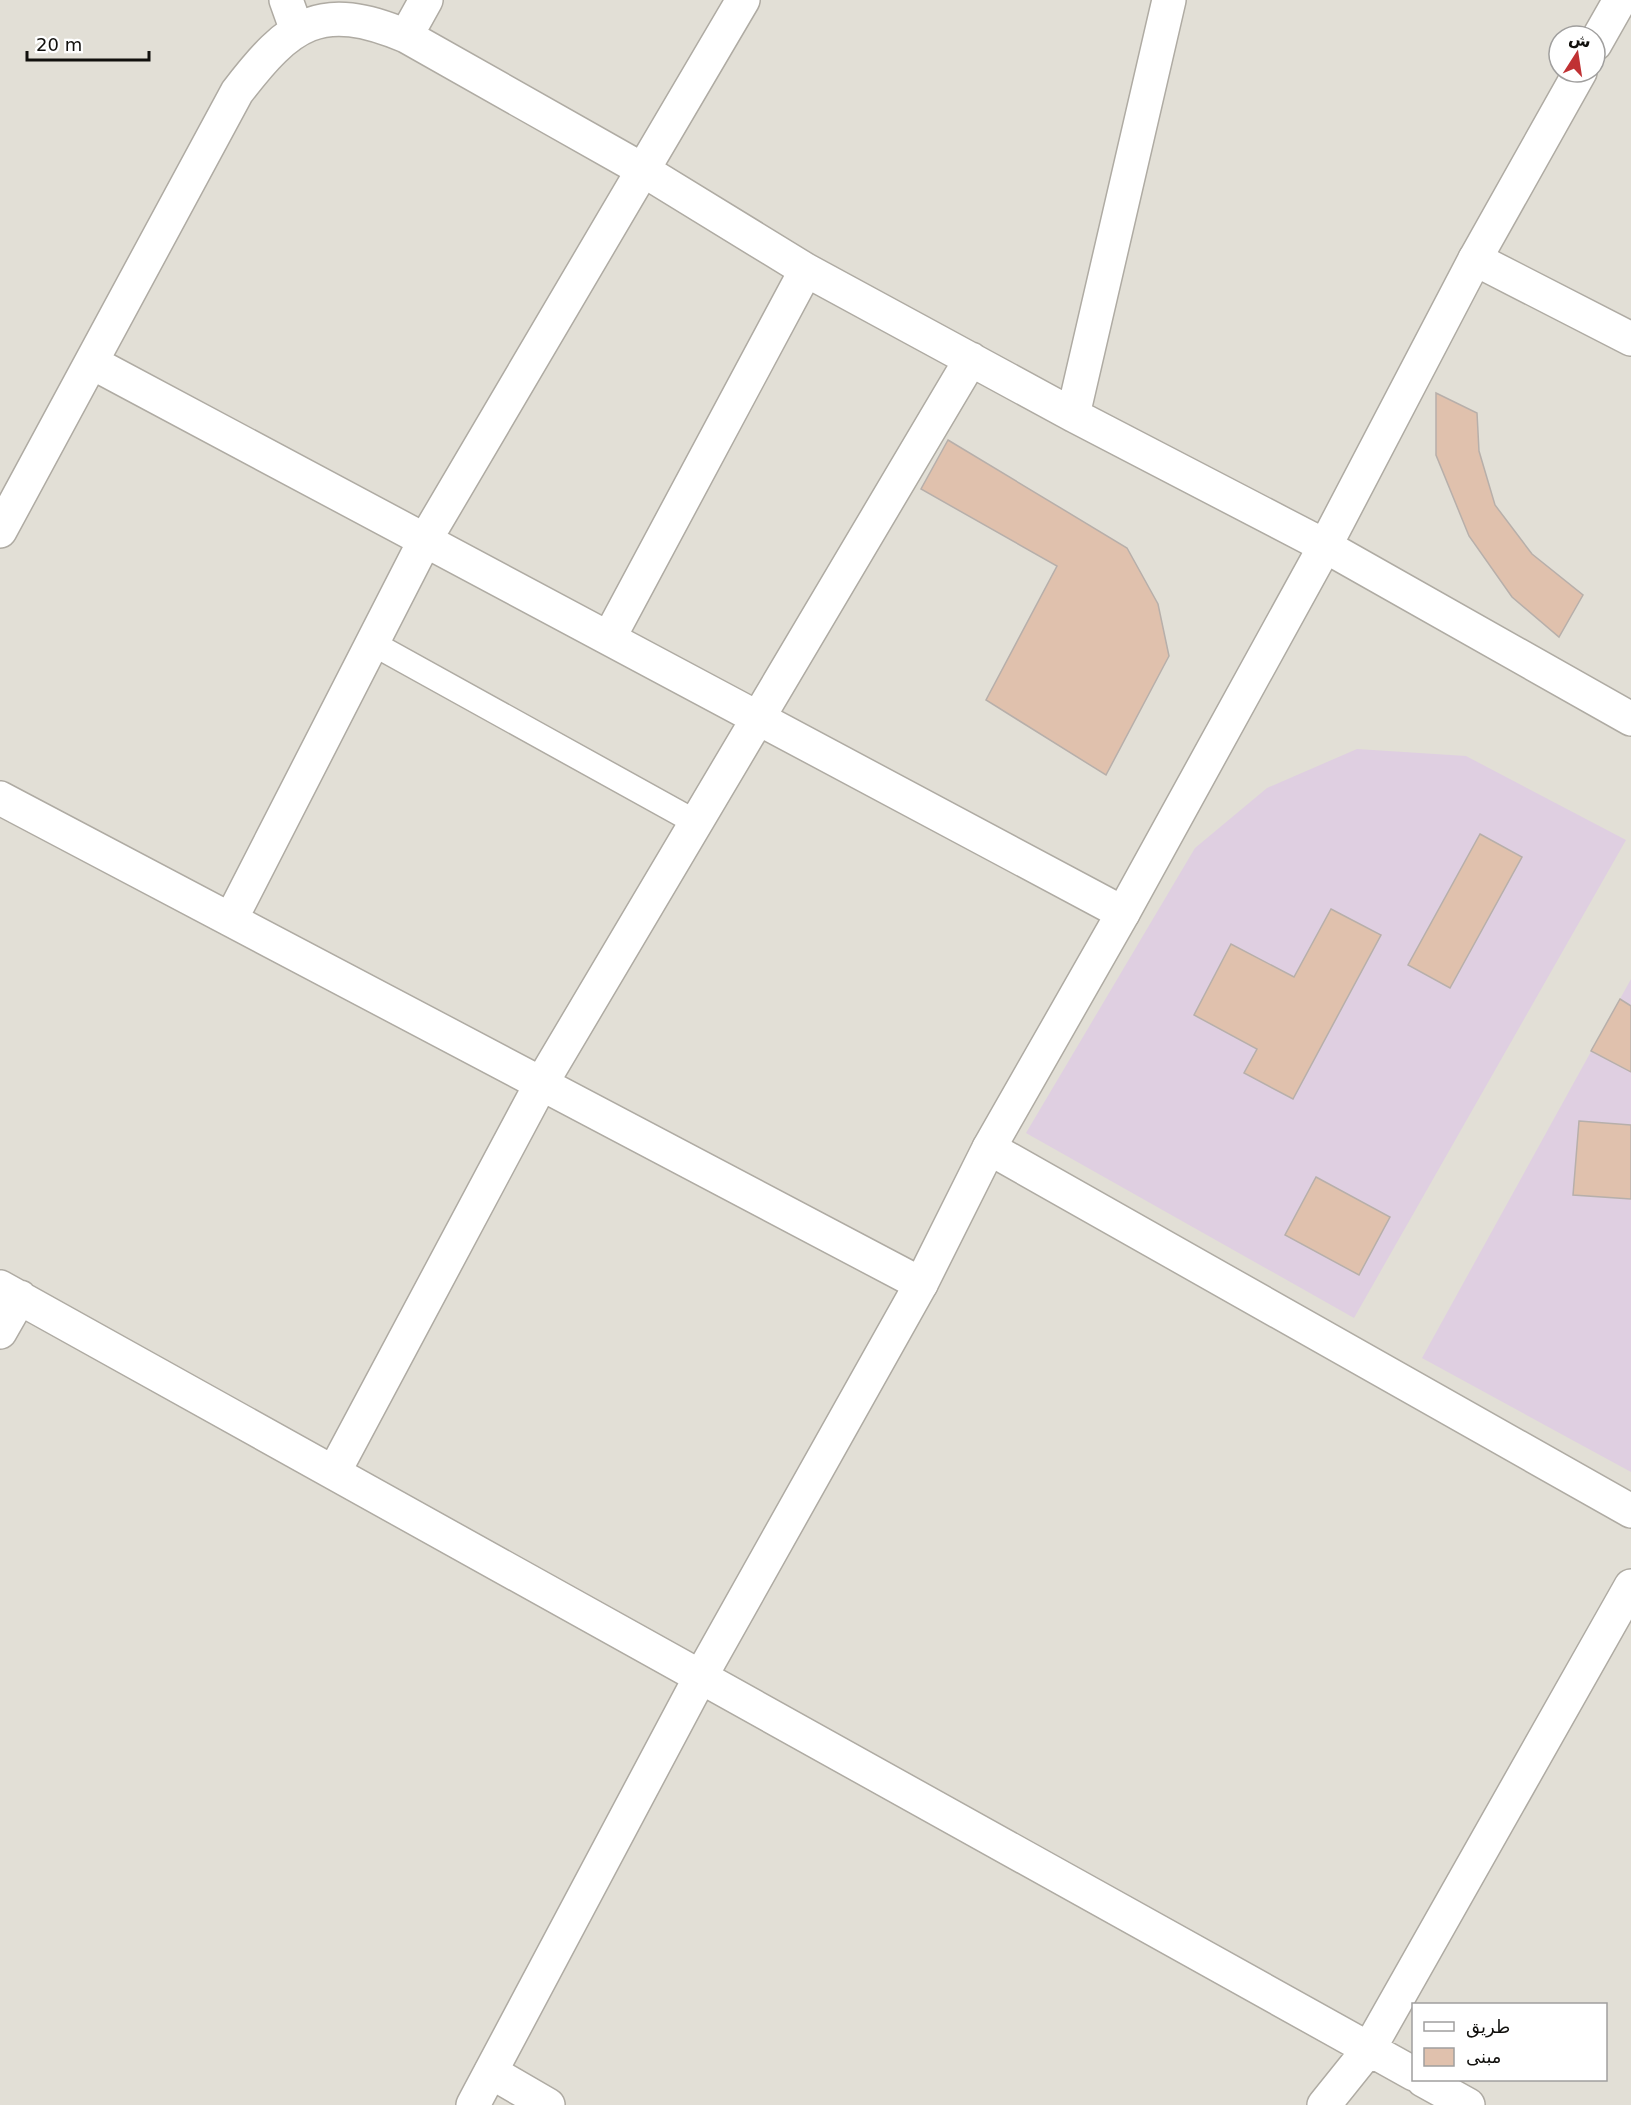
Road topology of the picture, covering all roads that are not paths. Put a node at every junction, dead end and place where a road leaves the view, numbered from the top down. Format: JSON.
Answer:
{"nodes":[{"id":1,"x":426,"y":0,"type":"edge"},
{"id":2,"x":743,"y":0,"type":"edge"},
{"id":3,"x":1168,"y":0,"type":"edge"},
{"id":4,"x":1620,"y":0,"type":"edge"},
{"id":5,"x":291,"y":14,"type":"edge"},
{"id":6,"x":1607,"y":24,"type":"edge"},
{"id":7,"x":406,"y":36,"type":"junction"},
{"id":8,"x":1573,"y":84,"type":"edge"},
{"id":9,"x":642,"y":170,"type":"junction"},
{"id":10,"x":1475,"y":259,"type":"junction"},
{"id":11,"x":806,"y":270,"type":"junction"},
{"id":12,"x":1631,"y":339,"type":"edge"},
{"id":13,"x":971,"y":359,"type":"junction"},
{"id":14,"x":93,"y":363,"type":"junction"},
{"id":15,"x":1073,"y":414,"type":"junction"},
{"id":16,"x":3,"y":520,"type":"edge"},
{"id":17,"x":425,"y":540,"type":"junction"},
{"id":18,"x":1325,"y":546,"type":"junction"},
{"id":19,"x":609,"y":638,"type":"junction"},
{"id":20,"x":372,"y":643,"type":"junction"},
{"id":21,"x":1626,"y":706,"type":"edge"},
{"id":22,"x":759,"y":719,"type":"junction"},
{"id":23,"x":0,"y":798,"type":"edge"},
{"id":24,"x":697,"y":823,"type":"junction"},
{"id":25,"x":1123,"y":913,"type":"junction"},
{"id":26,"x":231,"y":920,"type":"junction"},
{"id":27,"x":541,"y":1084,"type":"junction"},
{"id":28,"x":989,"y":1148,"type":"junction"},
{"id":29,"x":921,"y":1284,"type":"junction"},
{"id":30,"x":10,"y":1292,"type":"edge"},
{"id":31,"x":0,"y":1332,"type":"edge"},
{"id":32,"x":334,"y":1472,"type":"junction"},
{"id":33,"x":1631,"y":1511,"type":"edge"},
{"id":34,"x":1631,"y":1586,"type":"edge"},
{"id":35,"x":701,"y":1676,"type":"junction"},
{"id":36,"x":1369,"y":2049,"type":"junction"},
{"id":37,"x":491,"y":2072,"type":"junction"},
{"id":38,"x":1412,"y":2073,"type":"edge"},
{"id":39,"x":1426,"y":2081,"type":"edge"},
{"id":40,"x":473,"y":2105,"type":"edge"},
{"id":41,"x":548,"y":2105,"type":"edge"},
{"id":42,"x":1324,"y":2105,"type":"edge"},
{"id":43,"x":1468,"y":2105,"type":"edge"}],
"edges":[{"from":1,"to":7,"type":"street"},
{"from":2,"to":9,"type":"street"},
{"from":3,"to":15,"type":"street"},
{"from":4,"to":6,"type":"street"},
{"from":5,"to":7,"type":"street"},
{"from":5,"to":14,"type":"street"},
{"from":7,"to":9,"type":"street"},
{"from":8,"to":10,"type":"street"},
{"from":9,"to":11,"type":"street"},
{"from":9,"to":17,"type":"street"},
{"from":10,"to":12,"type":"street"},
{"from":10,"to":18,"type":"street"},
{"from":11,"to":13,"type":"street"},
{"from":11,"to":19,"type":"street"},
{"from":13,"to":15,"type":"street"},
{"from":13,"to":22,"type":"street"},
{"from":14,"to":16,"type":"street"},
{"from":14,"to":17,"type":"street"},
{"from":15,"to":18,"type":"street"},
{"from":17,"to":19,"type":"street"},
{"from":17,"to":20,"type":"street"},
{"from":18,"to":21,"type":"street"},
{"from":18,"to":25,"type":"street"},
{"from":19,"to":22,"type":"street"},
{"from":20,"to":24,"type":"lane"},
{"from":20,"to":26,"type":"street"},
{"from":22,"to":24,"type":"street"},
{"from":22,"to":25,"type":"street"},
{"from":23,"to":26,"type":"street"},
{"from":24,"to":27,"type":"street"},
{"from":25,"to":28,"type":"street"},
{"from":26,"to":27,"type":"street"},
{"from":27,"to":29,"type":"street"},
{"from":27,"to":32,"type":"street"},
{"from":28,"to":29,"type":"street"},
{"from":28,"to":33,"type":"street"},
{"from":29,"to":35,"type":"street"},
{"from":30,"to":31,"type":"street"},
{"from":30,"to":32,"type":"street"},
{"from":32,"to":35,"type":"street"},
{"from":34,"to":36,"type":"street"},
{"from":35,"to":36,"type":"street"},
{"from":35,"to":37,"type":"street"},
{"from":36,"to":38,"type":"street"},
{"from":36,"to":42,"type":"street"},
{"from":37,"to":40,"type":"street"},
{"from":37,"to":41,"type":"street"},
{"from":39,"to":43,"type":"street"}]}
